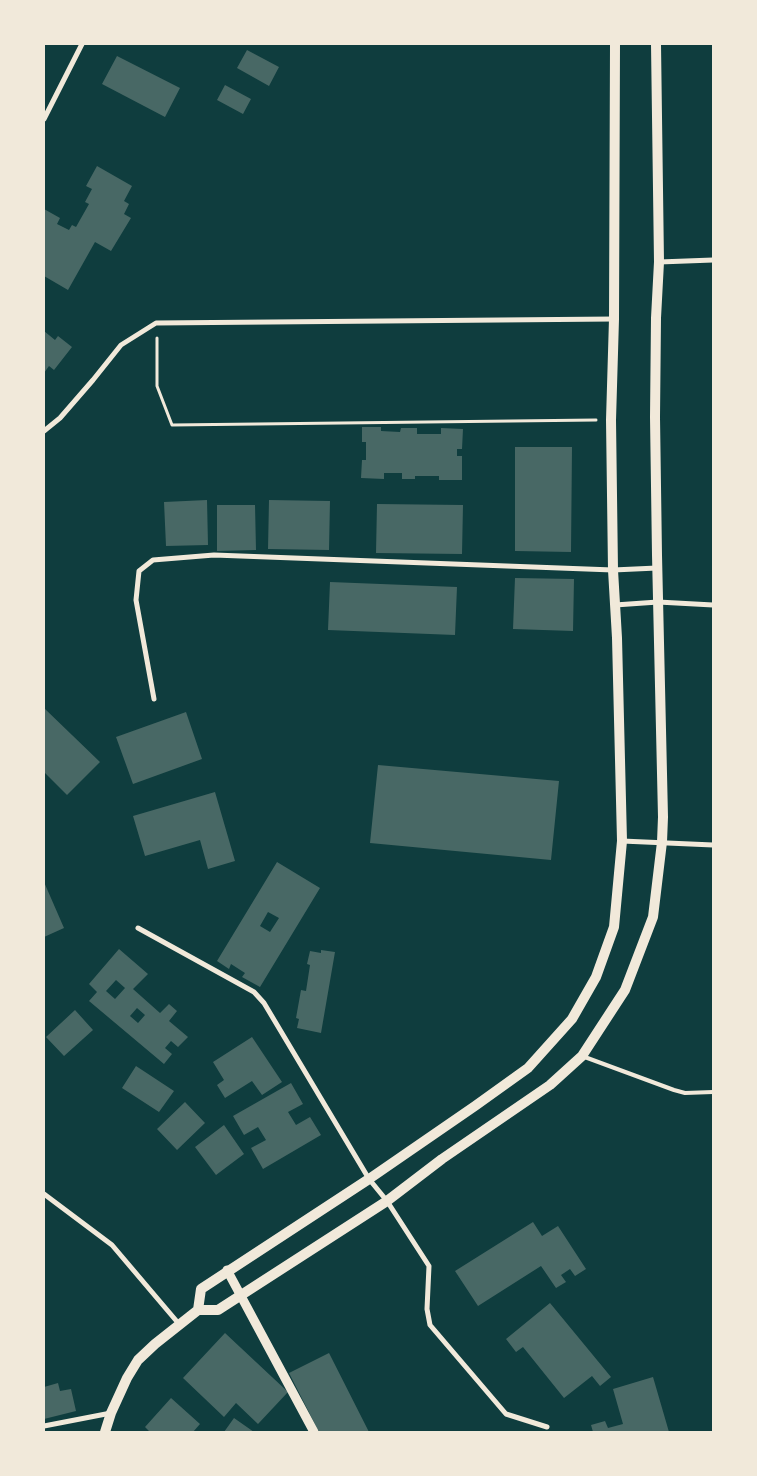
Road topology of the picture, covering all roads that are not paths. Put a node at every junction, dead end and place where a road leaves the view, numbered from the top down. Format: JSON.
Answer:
{"nodes":[{"id":1,"x":82,"y":44,"type":"edge"},
{"id":2,"x":615,"y":44,"type":"edge"},
{"id":3,"x":656,"y":44,"type":"edge"},
{"id":4,"x":44,"y":119,"type":"edge"},
{"id":5,"x":713,"y":260,"type":"edge"},
{"id":6,"x":660,"y":262,"type":"junction"},
{"id":7,"x":614,"y":319,"type":"junction"},
{"id":8,"x":44,"y":431,"type":"edge"},
{"id":9,"x":657,"y":568,"type":"junction"},
{"id":10,"x":613,"y":570,"type":"junction"},
{"id":11,"x":658,"y":602,"type":"junction"},
{"id":12,"x":615,"y":605,"type":"junction"},
{"id":13,"x":713,"y":605,"type":"edge"},
{"id":14,"x":154,"y":699,"type":"dead end"},
{"id":15,"x":622,"y":840,"type":"junction"},
{"id":16,"x":662,"y":842,"type":"junction"},
{"id":17,"x":713,"y":845,"type":"edge"},
{"id":18,"x":138,"y":928,"type":"dead end"},
{"id":19,"x":582,"y":1056,"type":"junction"},
{"id":20,"x":713,"y":1092,"type":"edge"},
{"id":21,"x":369,"y":1179,"type":"junction"},
{"id":22,"x":44,"y":1194,"type":"edge"},
{"id":23,"x":387,"y":1201,"type":"junction"},
{"id":24,"x":228,"y":1270,"type":"junction"},
{"id":25,"x":241,"y":1295,"type":"junction"},
{"id":26,"x":198,"y":1310,"type":"junction"},
{"id":27,"x":180,"y":1325,"type":"junction"},
{"id":28,"x":111,"y":1413,"type":"junction"},
{"id":29,"x":44,"y":1426,"type":"edge"},
{"id":30,"x":547,"y":1427,"type":"dead end"},
{"id":31,"x":105,"y":1432,"type":"edge"},
{"id":32,"x":314,"y":1432,"type":"edge"}],
"edges":[{"from":1,"to":4,"type":"street"},
{"from":2,"to":7,"type":"main road"},
{"from":3,"to":6,"type":"main road"},
{"from":5,"to":6,"type":"street"},
{"from":6,"to":9,"type":"main road"},
{"from":7,"to":8,"type":"street"},
{"from":7,"to":10,"type":"main road"},
{"from":9,"to":10,"type":"street"},
{"from":9,"to":11,"type":"main road"},
{"from":10,"to":12,"type":"main road"},
{"from":10,"to":14,"type":"street"},
{"from":11,"to":12,"type":"street"},
{"from":11,"to":13,"type":"street"},
{"from":11,"to":16,"type":"main road"},
{"from":12,"to":15,"type":"main road"},
{"from":15,"to":16,"type":"street"},
{"from":15,"to":21,"type":"main road"},
{"from":16,"to":17,"type":"street"},
{"from":16,"to":19,"type":"main road"},
{"from":18,"to":21,"type":"street"},
{"from":19,"to":20,"type":"lane"},
{"from":19,"to":23,"type":"main road"},
{"from":21,"to":23,"type":"street"},
{"from":21,"to":24,"type":"main road"},
{"from":22,"to":27,"type":"street"},
{"from":23,"to":25,"type":"main road"},
{"from":23,"to":30,"type":"street"},
{"from":24,"to":25,"type":"street"},
{"from":24,"to":26,"type":"main road"},
{"from":25,"to":26,"type":"main road"},
{"from":25,"to":32,"type":"street"},
{"from":26,"to":27,"type":"main road"},
{"from":27,"to":28,"type":"main road"},
{"from":28,"to":29,"type":"street"},
{"from":28,"to":31,"type":"main road"}]}
